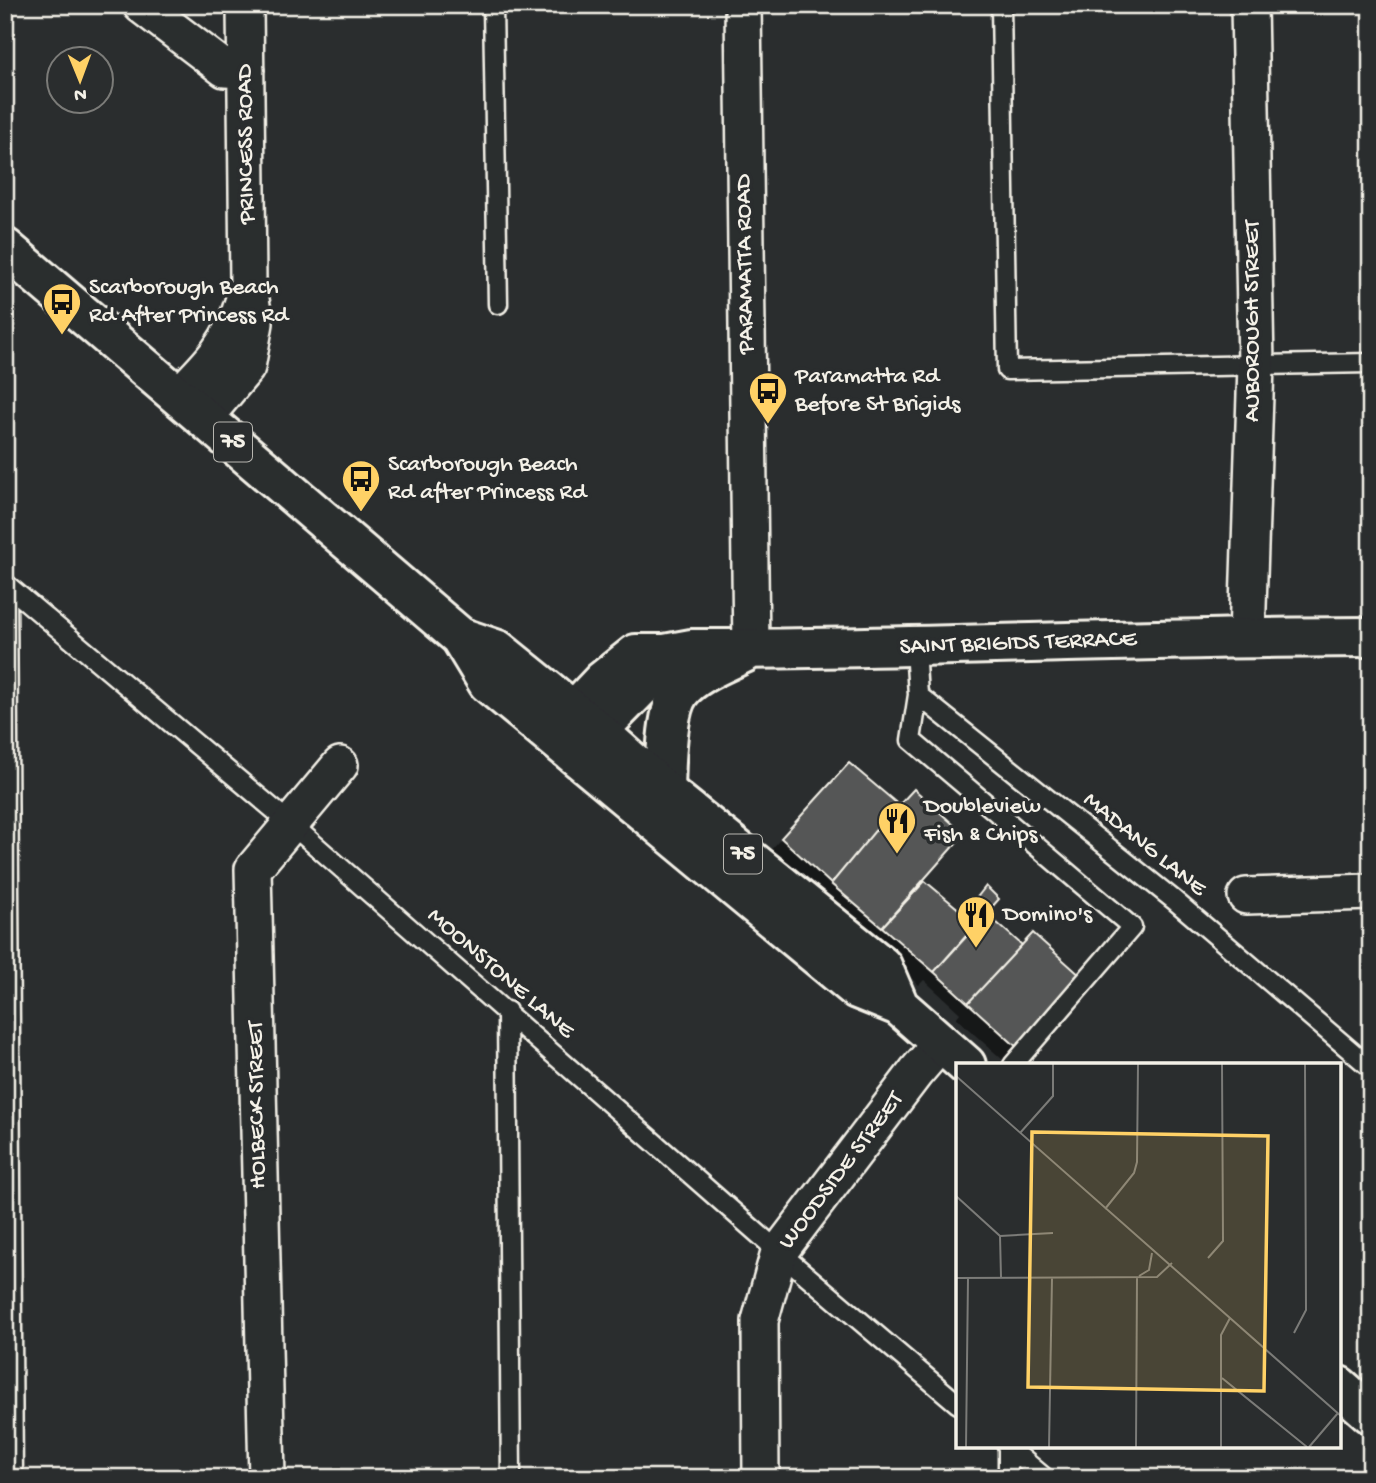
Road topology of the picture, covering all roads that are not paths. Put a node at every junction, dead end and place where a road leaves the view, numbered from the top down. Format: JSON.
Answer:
{"nodes":[{"id":1,"x":141,"y":5,"type":"edge"},
{"id":2,"x":245,"y":5,"type":"edge"},
{"id":3,"x":493,"y":5,"type":"edge"},
{"id":4,"x":743,"y":5,"type":"edge"},
{"id":5,"x":1001,"y":5,"type":"edge"},
{"id":6,"x":1249,"y":5,"type":"edge"},
{"id":7,"x":246,"y":71,"type":"junction"},
{"id":8,"x":5,"y":248,"type":"edge"},
{"id":9,"x":498,"y":304,"type":"dead end"},
{"id":10,"x":1371,"y":363,"type":"edge"},
{"id":11,"x":1256,"y":365,"type":"junction"},
{"id":12,"x":191,"y":406,"type":"junction"},
{"id":13,"x":1247,"y":637,"type":"junction"},
{"id":14,"x":1371,"y":637,"type":"edge"},
{"id":15,"x":915,"y":648,"type":"junction"},
{"id":16,"x":751,"y":649,"type":"junction"},
{"id":17,"x":918,"y":695,"type":"junction"},
{"id":18,"x":574,"y":733,"type":"junction"},
{"id":19,"x":341,"y":765,"type":"dead end"},
{"id":20,"x":665,"y":791,"type":"junction"},
{"id":21,"x":291,"y":824,"type":"junction"},
{"id":22,"x":1371,"y":892,"type":"edge"},
{"id":23,"x":1246,"y":896,"type":"dead end"},
{"id":24,"x":899,"y":1006,"type":"junction"},
{"id":25,"x":506,"y":1011,"type":"junction"},
{"id":26,"x":954,"y":1054,"type":"edge"},
{"id":27,"x":1015,"y":1063,"type":"edge"},
{"id":28,"x":1371,"y":1068,"type":"edge"},
{"id":29,"x":779,"y":1252,"type":"junction"},
{"id":30,"x":1341,"y":1388,"type":"edge"},
{"id":31,"x":956,"y":1402,"type":"edge"},
{"id":32,"x":1371,"y":1413,"type":"edge"},
{"id":33,"x":1008,"y":1448,"type":"edge"},
{"id":34,"x":1009,"y":1448,"type":"edge"},
{"id":35,"x":13,"y":1478,"type":"edge"},
{"id":36,"x":267,"y":1478,"type":"edge"},
{"id":37,"x":511,"y":1478,"type":"edge"},
{"id":38,"x":761,"y":1478,"type":"edge"},
{"id":39,"x":1009,"y":1478,"type":"edge"},
{"id":40,"x":1045,"y":1478,"type":"edge"}],
"edges":[{"from":1,"to":7,"type":"street"},
{"from":2,"to":7,"type":"street","name":"PRINCESS ROAD"},
{"from":3,"to":9,"type":"lane"},
{"from":4,"to":16,"type":"street","name":"PARAMATTA ROAD"},
{"from":5,"to":11,"type":"lane"},
{"from":6,"to":11,"type":"street","name":"AUBOROUGH STREET"},
{"from":7,"to":12,"type":"street","name":"PRINCESS ROAD"},
{"from":8,"to":12,"type":"main road","number":"75"},
{"from":10,"to":11,"type":"lane"},
{"from":11,"to":13,"type":"street","name":"AUBOROUGH STREET"},
{"from":12,"to":18,"type":"main road","number":"75"},
{"from":13,"to":14,"type":"main road","name":"SAINT BRIGIDS TERRACE"},
{"from":13,"to":15,"type":"main road","name":"SAINT BRIGIDS TERRACE"},
{"from":15,"to":16,"type":"main road","name":"SAINT BRIGIDS TERRACE"},
{"from":15,"to":17,"type":"lane"},
{"from":16,"to":18,"type":"main road","name":"SAINT BRIGIDS TERRACE"},
{"from":16,"to":20,"type":"main road"},
{"from":17,"to":27,"type":"lane"},
{"from":17,"to":28,"type":"lane","name":"MADANG LANE"},
{"from":18,"to":20,"type":"main road","number":"75"},
{"from":18,"to":24,"type":"main road","number":"75"},
{"from":19,"to":21,"type":"street","name":"HOLBECK STREET"},
{"from":20,"to":24,"type":"main road","number":"75"},
{"from":21,"to":25,"type":"lane","name":"MOONSTONE LANE"},
{"from":21,"to":35,"type":"lane","name":"MOONSTONE LANE"},
{"from":21,"to":36,"type":"street","name":"HOLBECK STREET"},
{"from":22,"to":23,"type":"street"},
{"from":24,"to":26,"type":"main road","number":"75"},
{"from":25,"to":29,"type":"lane","name":"MOONSTONE LANE"},
{"from":25,"to":37,"type":"lane"},
{"from":26,"to":29,"type":"street","name":"WOODSIDE STREET"},
{"from":29,"to":31,"type":"lane","name":"MOONSTONE LANE"},
{"from":29,"to":38,"type":"street","name":"WOODSIDE STREET"},
{"from":30,"to":32,"type":"main road"},
{"from":33,"to":39,"type":"lane"},
{"from":34,"to":40,"type":"lane"}]}
